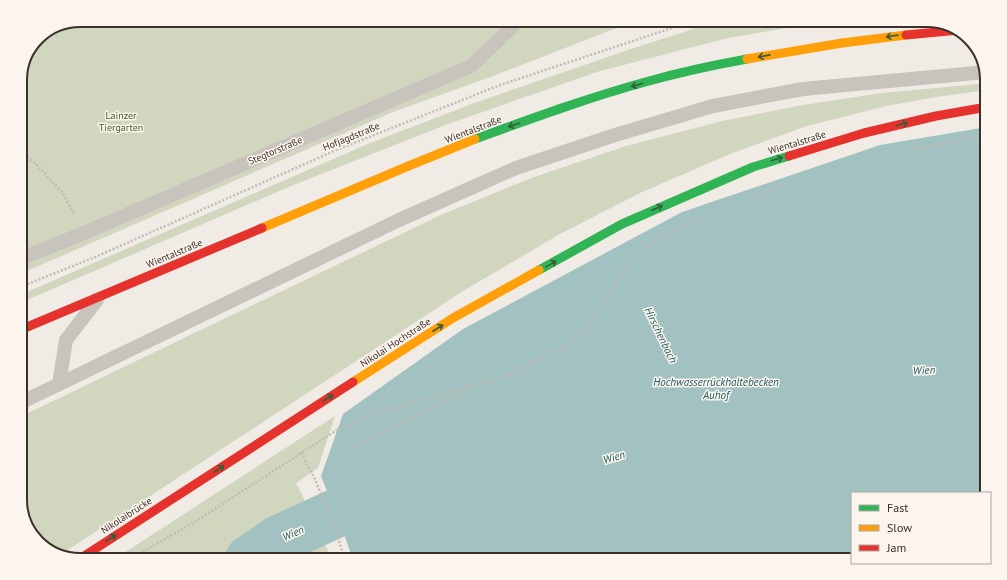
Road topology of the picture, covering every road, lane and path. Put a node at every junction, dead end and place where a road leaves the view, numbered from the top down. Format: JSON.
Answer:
{"nodes":[{"id":1,"x":511,"y":27,"type":"edge"},
{"id":2,"x":675,"y":27,"type":"edge"},
{"id":3,"x":923,"y":27,"type":"edge"},
{"id":4,"x":948,"y":31,"type":"edge"},
{"id":5,"x":907,"y":34,"type":"junction"},
{"id":6,"x":980,"y":73,"type":"edge"},
{"id":7,"x":980,"y":108,"type":"edge"},
{"id":8,"x":980,"y":138,"type":"edge"},
{"id":9,"x":903,"y":152,"type":"dead end"},
{"id":10,"x":27,"y":158,"type":"edge"},
{"id":11,"x":783,"y":186,"type":"dead end"},
{"id":12,"x":746,"y":199,"type":"dead end"},
{"id":13,"x":704,"y":218,"type":"dead end"},
{"id":14,"x":622,"y":224,"type":"joint"},
{"id":15,"x":84,"y":233,"type":"junction"},
{"id":16,"x":27,"y":256,"type":"edge"},
{"id":17,"x":27,"y":284,"type":"edge"},
{"id":18,"x":100,"y":296,"type":"junction"},
{"id":19,"x":27,"y":327,"type":"edge"},
{"id":20,"x":59,"y":384,"type":"junction"},
{"id":21,"x":476,"y":384,"type":"junction"},
{"id":22,"x":27,"y":400,"type":"edge"},
{"id":23,"x":349,"y":448,"type":"dead end"},
{"id":24,"x":301,"y":453,"type":"junction"},
{"id":25,"x":186,"y":490,"type":"joint"},
{"id":26,"x":89,"y":553,"type":"edge"},
{"id":27,"x":141,"y":553,"type":"edge"},
{"id":28,"x":343,"y":553,"type":"edge"}],
"edges":[{"from":1,"to":15,"type":"lane","name":"Stegtorstraße"},
{"from":2,"to":17,"type":"path","name":"Hofjagdstraße"},
{"from":3,"to":5,"type":"lane"},
{"from":4,"to":5,"type":"main road","name":"Wientalstraße"},
{"from":5,"to":18,"type":"main road","name":"Wientalstraße","one_way":true},
{"from":6,"to":20,"type":"lane"},
{"from":14,"to":7,"type":"main road","name":"Wientalstraße","one_way":true},
{"from":8,"to":9,"type":"path"},
{"from":10,"to":15,"type":"path"},
{"from":11,"to":12,"type":"path"},
{"from":13,"to":21,"type":"path"},
{"from":25,"to":14,"type":"main road","name":"Nikolai Hochstraße","one_way":true},
{"from":15,"to":16,"type":"lane","name":"Stegtorstraße"},
{"from":18,"to":19,"type":"main road","name":"Wientalstraße"},
{"from":18,"to":20,"type":"lane"},
{"from":20,"to":22,"type":"lane"},
{"from":21,"to":23,"type":"path"},
{"from":21,"to":24,"type":"path"},
{"from":24,"to":27,"type":"path"},
{"from":24,"to":28,"type":"path"},
{"from":26,"to":25,"type":"main road","name":"Nikolaibrücke","one_way":true}]}
